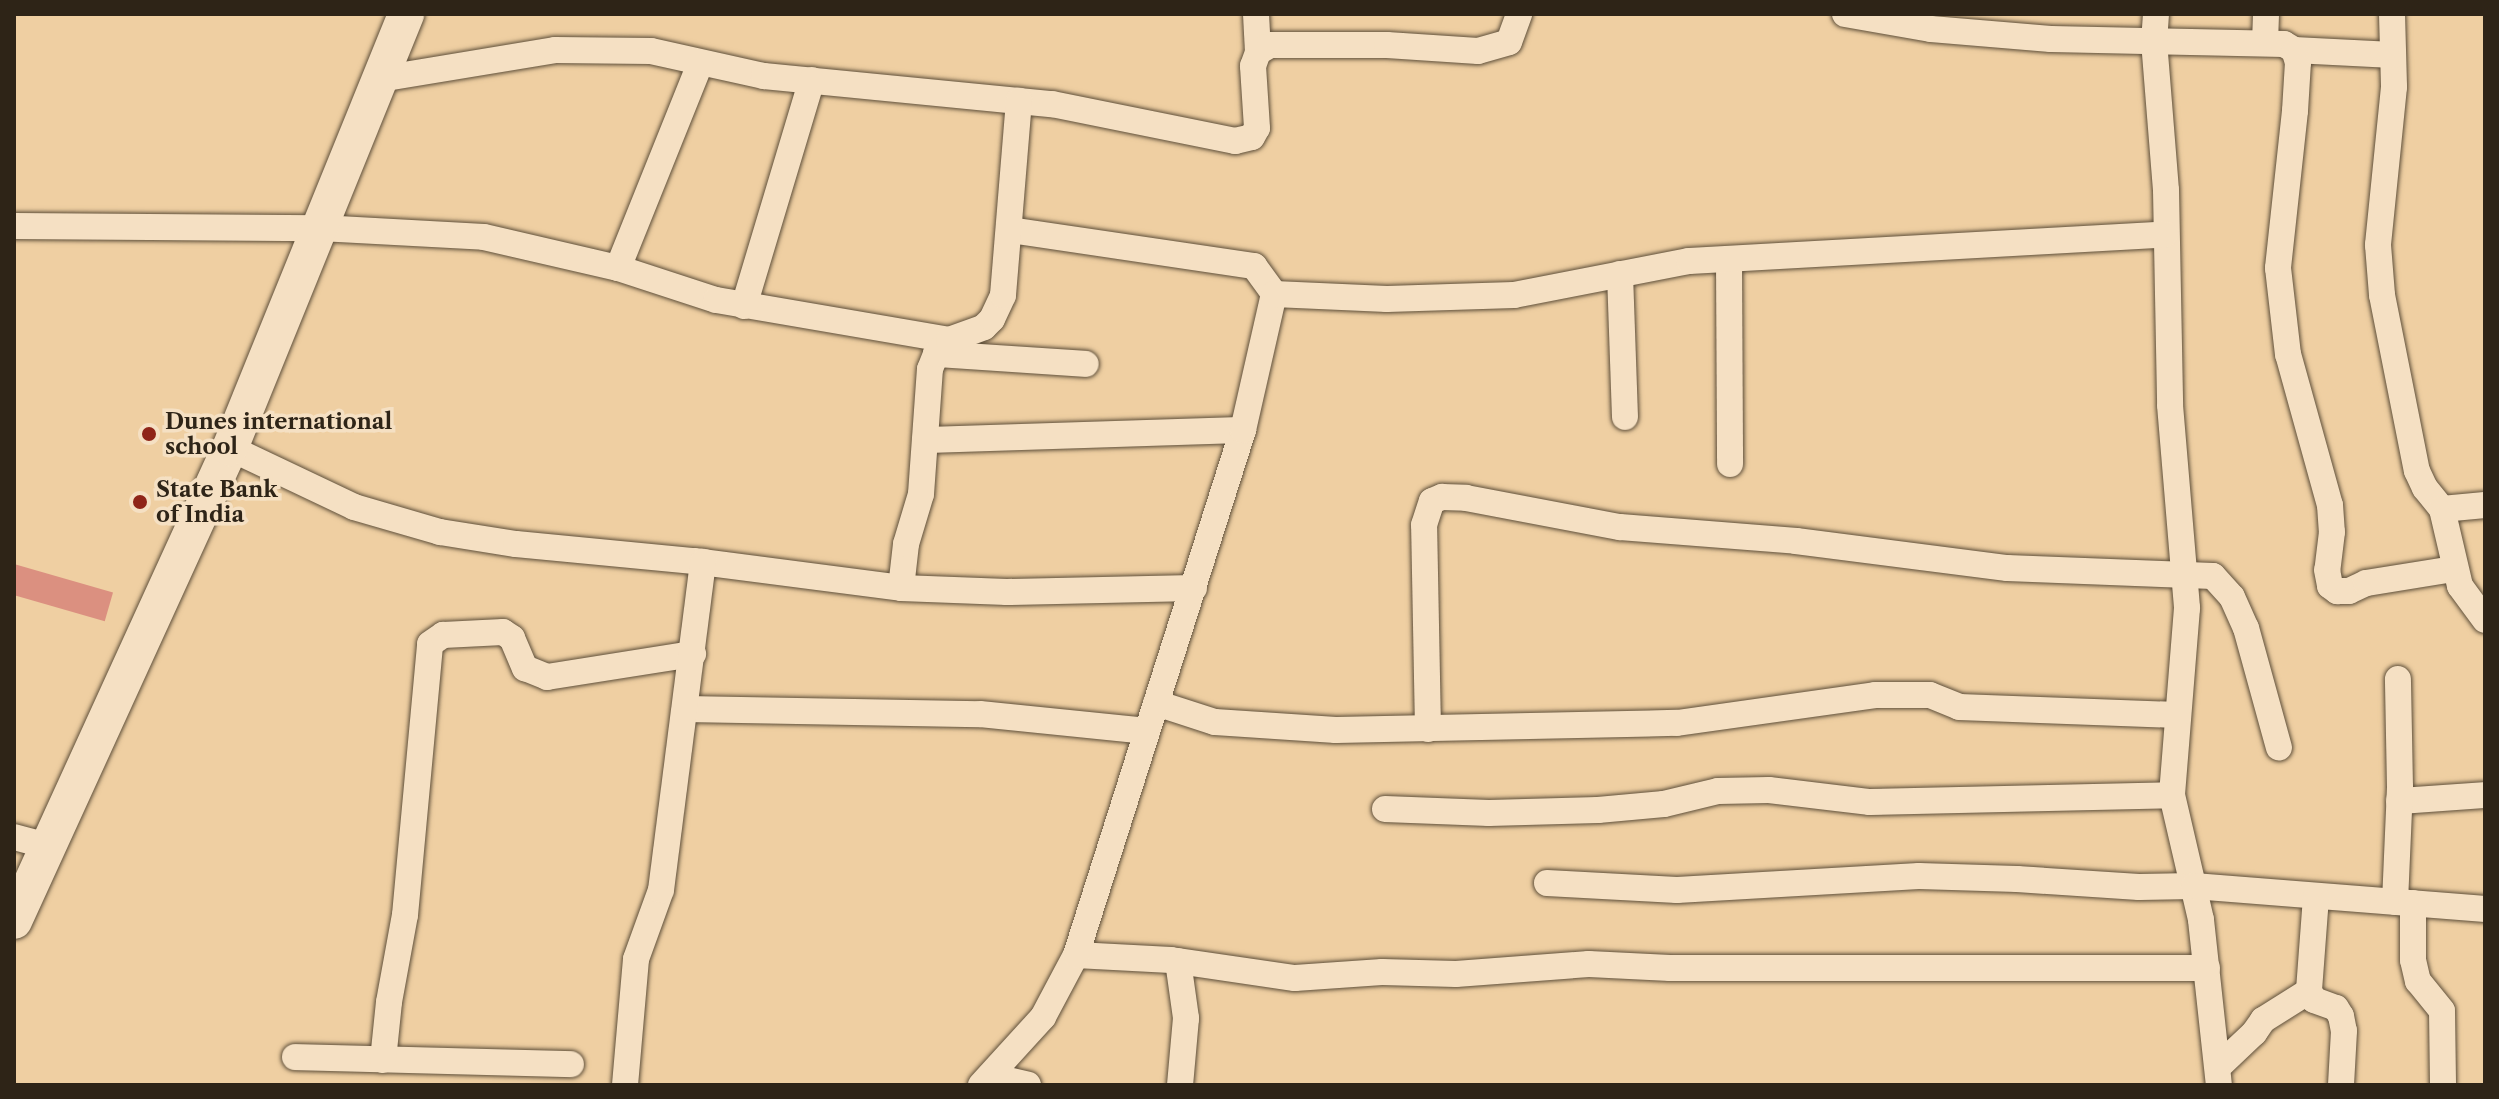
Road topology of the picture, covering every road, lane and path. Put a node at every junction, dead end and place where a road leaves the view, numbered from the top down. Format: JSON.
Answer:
{"nodes":[{"id":1,"x":406,"y":14,"type":"edge"},
{"id":2,"x":1256,"y":14,"type":"edge"},
{"id":3,"x":1519,"y":14,"type":"edge"},
{"id":4,"x":1845,"y":14,"type":"edge"},
{"id":5,"x":2156,"y":14,"type":"edge"},
{"id":6,"x":2266,"y":14,"type":"edge"},
{"id":7,"x":2392,"y":14,"type":"edge"},
{"id":8,"x":2154,"y":41,"type":"junction"},
{"id":9,"x":2265,"y":43,"type":"junction"},
{"id":10,"x":2294,"y":50,"type":"junction"},
{"id":11,"x":1258,"y":52,"type":"junction"},
{"id":12,"x":2393,"y":55,"type":"junction"},
{"id":13,"x":700,"y":64,"type":"junction"},
{"id":14,"x":380,"y":79,"type":"junction"},
{"id":15,"x":812,"y":80,"type":"junction"},
{"id":16,"x":1019,"y":101,"type":"junction"},
{"id":17,"x":14,"y":226,"type":"edge"},
{"id":18,"x":320,"y":228,"type":"junction"},
{"id":19,"x":1010,"y":230,"type":"junction"},
{"id":20,"x":2165,"y":234,"type":"junction"},
{"id":21,"x":1729,"y":260,"type":"junction"},
{"id":22,"x":618,"y":268,"type":"junction"},
{"id":23,"x":1620,"y":274,"type":"junction"},
{"id":24,"x":1274,"y":294,"type":"junction"},
{"id":25,"x":744,"y":306,"type":"junction"},
{"id":26,"x":943,"y":347,"type":"junction"},
{"id":27,"x":1086,"y":364,"type":"dead end"},
{"id":28,"x":1625,"y":417,"type":"dead end"},
{"id":29,"x":1243,"y":430,"type":"junction"},
{"id":30,"x":925,"y":440,"type":"junction"},
{"id":31,"x":230,"y":448,"type":"junction"},
{"id":32,"x":1730,"y":464,"type":"dead end"},
{"id":33,"x":2485,"y":505,"type":"edge"},
{"id":34,"x":2442,"y":509,"type":"junction"},
{"id":35,"x":703,"y":562,"type":"junction"},
{"id":36,"x":2453,"y":569,"type":"junction"},
{"id":37,"x":2186,"y":573,"type":"junction"},
{"id":38,"x":901,"y":588,"type":"junction"},
{"id":39,"x":1194,"y":588,"type":"junction"},
{"id":40,"x":2485,"y":620,"type":"edge"},
{"id":41,"x":693,"y":654,"type":"junction"},
{"id":42,"x":2398,"y":679,"type":"dead end"},
{"id":43,"x":1156,"y":703,"type":"junction"},
{"id":44,"x":685,"y":709,"type":"junction"},
{"id":45,"x":2177,"y":715,"type":"junction"},
{"id":46,"x":1428,"y":729,"type":"junction"},
{"id":47,"x":1147,"y":731,"type":"junction"},
{"id":48,"x":2279,"y":748,"type":"dead end"},
{"id":49,"x":2172,"y":795,"type":"junction"},
{"id":50,"x":2485,"y":795,"type":"edge"},
{"id":51,"x":2399,"y":801,"type":"junction"},
{"id":52,"x":1385,"y":809,"type":"dead end"},
{"id":53,"x":30,"y":842,"type":"edge"},
{"id":54,"x":1547,"y":883,"type":"dead end"},
{"id":55,"x":2194,"y":886,"type":"junction"},
{"id":56,"x":2316,"y":897,"type":"junction"},
{"id":57,"x":2404,"y":903,"type":"junction"},
{"id":58,"x":2485,"y":909,"type":"edge"},
{"id":59,"x":14,"y":921,"type":"edge"},
{"id":60,"x":1076,"y":955,"type":"junction"},
{"id":61,"x":1178,"y":961,"type":"junction"},
{"id":62,"x":2207,"y":968,"type":"junction"},
{"id":63,"x":2309,"y":991,"type":"junction"},
{"id":64,"x":295,"y":1057,"type":"dead end"},
{"id":65,"x":383,"y":1060,"type":"junction"},
{"id":66,"x":571,"y":1064,"type":"dead end"},
{"id":67,"x":2219,"y":1076,"type":"edge"},
{"id":68,"x":986,"y":1080,"type":"edge"},
{"id":69,"x":625,"y":1085,"type":"edge"},
{"id":70,"x":1028,"y":1085,"type":"edge"},
{"id":71,"x":1180,"y":1085,"type":"edge"},
{"id":72,"x":2341,"y":1085,"type":"edge"},
{"id":73,"x":2443,"y":1085,"type":"edge"}],
"edges":[{"from":1,"to":14,"type":"main road"},
{"from":2,"to":11,"type":"street"},
{"from":3,"to":11,"type":"street"},
{"from":4,"to":8,"type":"street"},
{"from":5,"to":8,"type":"street"},
{"from":6,"to":9,"type":"street"},
{"from":7,"to":12,"type":"street"},
{"from":8,"to":9,"type":"street"},
{"from":8,"to":20,"type":"street"},
{"from":9,"to":10,"type":"street"},
{"from":10,"to":12,"type":"street"},
{"from":10,"to":36,"type":"street"},
{"from":11,"to":16,"type":"street"},
{"from":12,"to":34,"type":"street"},
{"from":13,"to":14,"type":"street"},
{"from":13,"to":15,"type":"street"},
{"from":13,"to":22,"type":"street"},
{"from":14,"to":18,"type":"main road"},
{"from":15,"to":16,"type":"street"},
{"from":15,"to":25,"type":"street"},
{"from":16,"to":19,"type":"street"},
{"from":17,"to":18,"type":"street"},
{"from":18,"to":22,"type":"street"},
{"from":18,"to":31,"type":"main road"},
{"from":19,"to":24,"type":"street"},
{"from":19,"to":26,"type":"street"},
{"from":20,"to":21,"type":"street"},
{"from":20,"to":37,"type":"street"},
{"from":21,"to":23,"type":"street"},
{"from":21,"to":32,"type":"street"},
{"from":22,"to":25,"type":"street"},
{"from":23,"to":24,"type":"street"},
{"from":23,"to":28,"type":"street"},
{"from":24,"to":29,"type":"street"},
{"from":25,"to":26,"type":"street"},
{"from":26,"to":27,"type":"street"},
{"from":26,"to":30,"type":"street"},
{"from":29,"to":30,"type":"street"},
{"from":29,"to":39,"type":"street"},
{"from":30,"to":38,"type":"street"},
{"from":31,"to":35,"type":"street"},
{"from":31,"to":53,"type":"main road"},
{"from":33,"to":34,"type":"street"},
{"from":34,"to":36,"type":"street"},
{"from":35,"to":38,"type":"street"},
{"from":35,"to":41,"type":"street"},
{"from":36,"to":40,"type":"street"},
{"from":37,"to":45,"type":"street"},
{"from":37,"to":46,"type":"street"},
{"from":37,"to":48,"type":"street"},
{"from":38,"to":39,"type":"street"},
{"from":39,"to":43,"type":"street"},
{"from":41,"to":44,"type":"street"},
{"from":41,"to":65,"type":"street"},
{"from":42,"to":51,"type":"street"},
{"from":43,"to":46,"type":"street"},
{"from":43,"to":47,"type":"street"},
{"from":44,"to":47,"type":"street"},
{"from":44,"to":69,"type":"street"},
{"from":45,"to":46,"type":"street"},
{"from":45,"to":49,"type":"street"},
{"from":47,"to":60,"type":"street"},
{"from":49,"to":52,"type":"street"},
{"from":49,"to":55,"type":"street"},
{"from":50,"to":51,"type":"street"},
{"from":51,"to":57,"type":"street"},
{"from":53,"to":59,"type":"main road"},
{"from":54,"to":55,"type":"street"},
{"from":55,"to":56,"type":"street"},
{"from":55,"to":62,"type":"street"},
{"from":56,"to":57,"type":"street"},
{"from":56,"to":63,"type":"street"},
{"from":57,"to":58,"type":"street"},
{"from":57,"to":73,"type":"street"},
{"from":60,"to":61,"type":"street"},
{"from":60,"to":68,"type":"street"},
{"from":61,"to":62,"type":"street"},
{"from":61,"to":71,"type":"street"},
{"from":62,"to":67,"type":"street"},
{"from":63,"to":67,"type":"street"},
{"from":63,"to":72,"type":"street"},
{"from":64,"to":65,"type":"street"},
{"from":65,"to":66,"type":"street"},
{"from":68,"to":70,"type":"street"}]}
